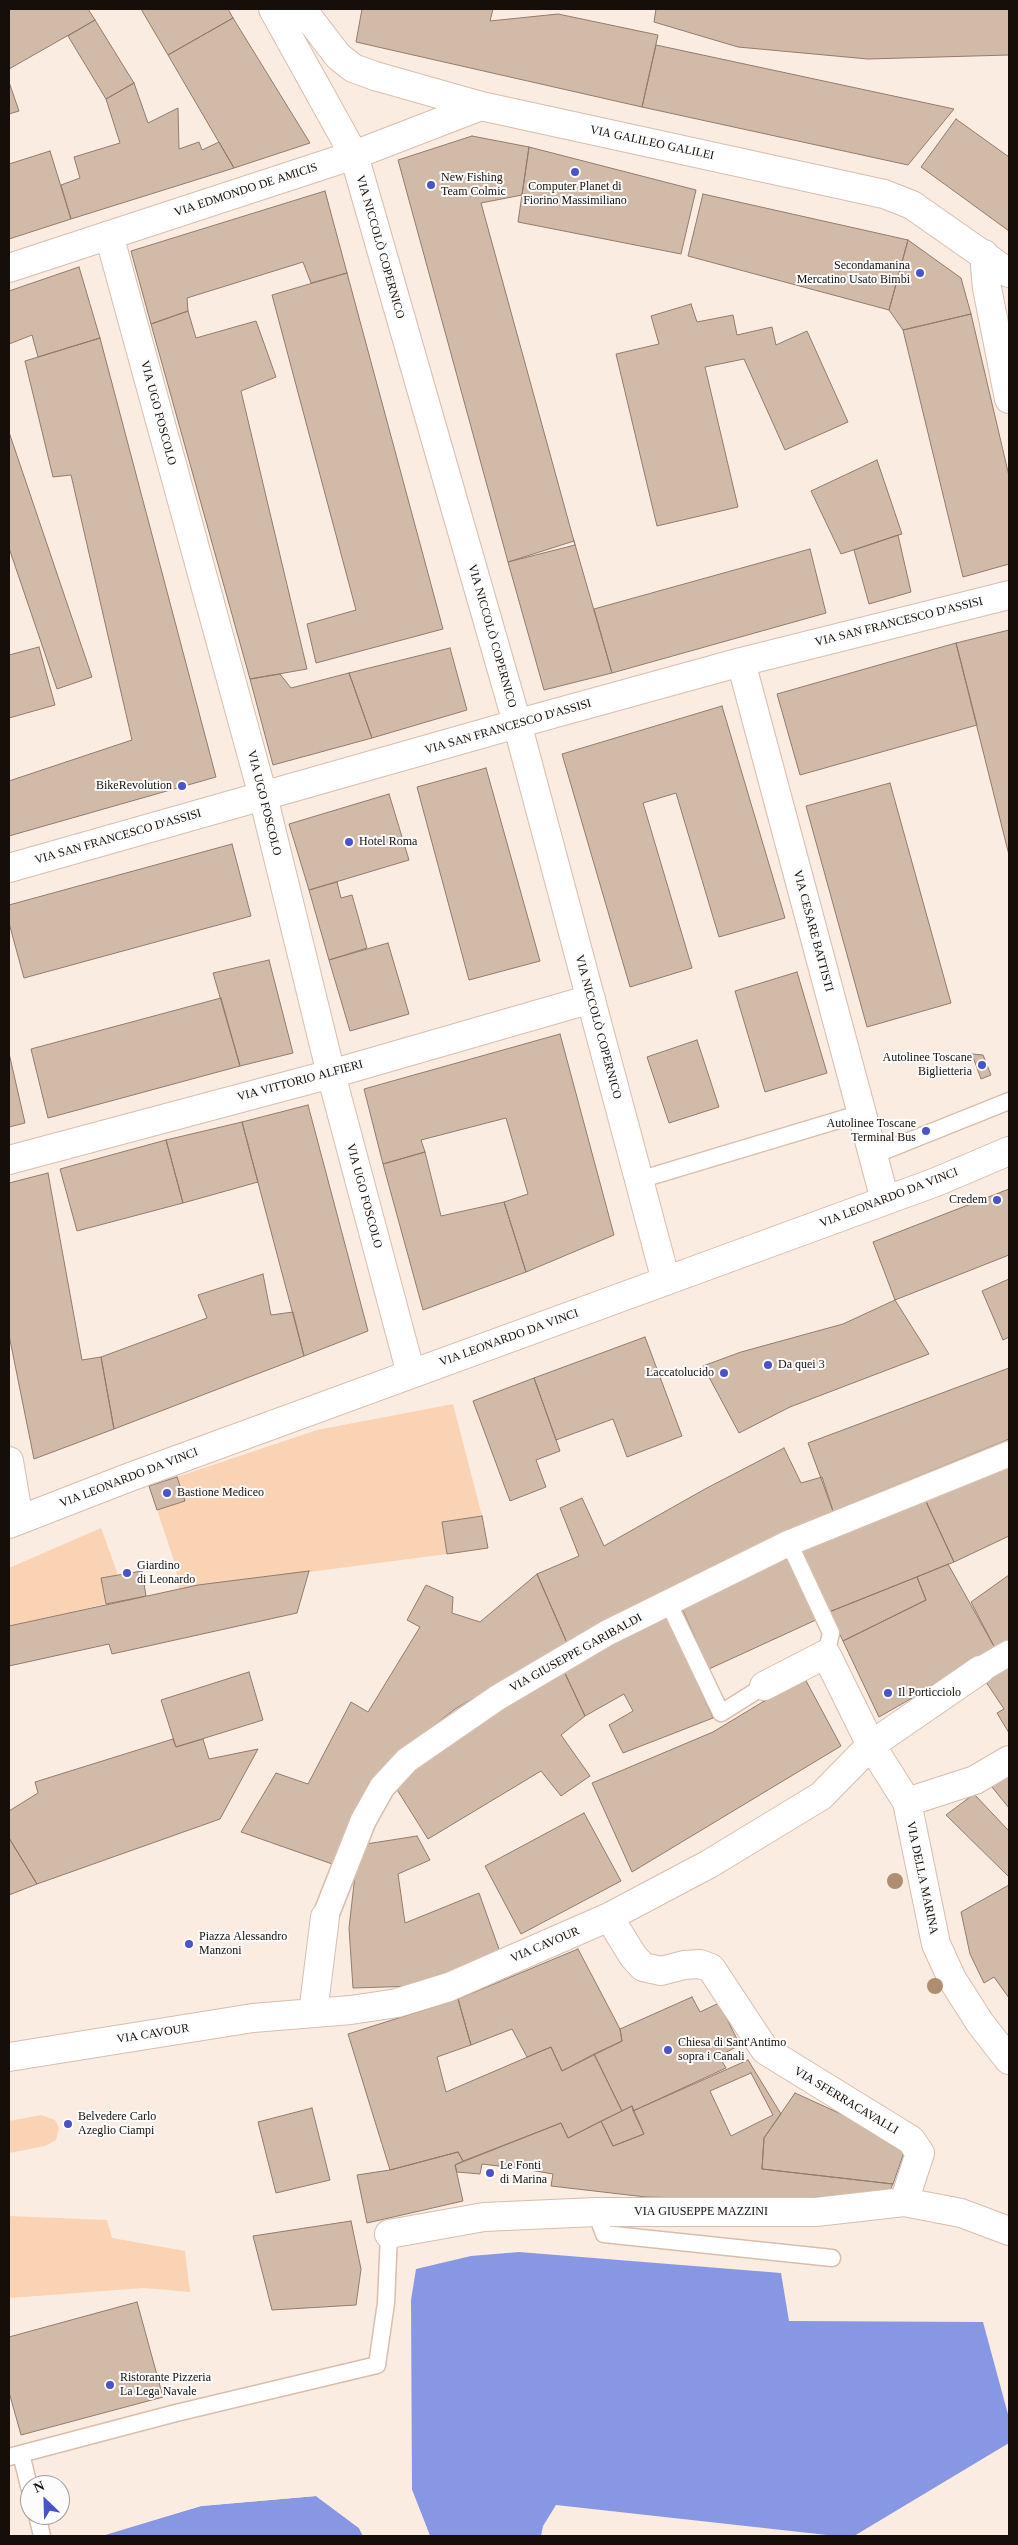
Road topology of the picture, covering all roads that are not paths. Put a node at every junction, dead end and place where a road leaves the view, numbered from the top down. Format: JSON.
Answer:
{"nodes":[{"id":1,"x":273,"y":9,"type":"edge"},
{"id":2,"x":302,"y":9,"type":"edge"},
{"id":3,"x":481,"y":106,"type":"junction"},
{"id":4,"x":354,"y":155,"type":"junction"},
{"id":5,"x":109,"y":235,"type":"junction"},
{"id":6,"x":984,"y":254,"type":"junction"},
{"id":7,"x":9,"y":268,"type":"edge"},
{"id":8,"x":1009,"y":273,"type":"edge"},
{"id":9,"x":1009,"y":399,"type":"edge"},
{"id":10,"x":1009,"y":595,"type":"edge"},
{"id":11,"x":741,"y":662,"type":"junction"},
{"id":12,"x":517,"y":723,"type":"junction"},
{"id":13,"x":263,"y":796,"type":"junction"},
{"id":14,"x":9,"y":868,"type":"edge"},
{"id":15,"x":591,"y":999,"type":"junction"},
{"id":16,"x":331,"y":1074,"type":"junction"},
{"id":17,"x":1009,"y":1101,"type":"edge"},
{"id":18,"x":862,"y":1113,"type":"junction"},
{"id":19,"x":1009,"y":1151,"type":"edge"},
{"id":20,"x":874,"y":1155,"type":"junction"},
{"id":21,"x":9,"y":1160,"type":"edge"},
{"id":22,"x":639,"y":1180,"type":"junction"},
{"id":23,"x":885,"y":1200,"type":"junction"},
{"id":24,"x":666,"y":1281,"type":"junction"},
{"id":25,"x":411,"y":1374,"type":"junction"},
{"id":26,"x":1009,"y":1454,"type":"edge"},
{"id":27,"x":9,"y":1461,"type":"edge"},
{"id":28,"x":14,"y":1522,"type":"edge"},
{"id":29,"x":789,"y":1543,"type":"junction"},
{"id":30,"x":668,"y":1602,"type":"junction"},
{"id":31,"x":1009,"y":1653,"type":"edge"},
{"id":32,"x":826,"y":1654,"type":"junction"},
{"id":33,"x":980,"y":1670,"type":"joint"},
{"id":34,"x":764,"y":1686,"type":"joint"},
{"id":35,"x":871,"y":1745,"type":"junction"},
{"id":36,"x":1009,"y":1760,"type":"edge"},
{"id":37,"x":907,"y":1802,"type":"junction"},
{"id":38,"x":325,"y":1917,"type":"joint"},
{"id":39,"x":609,"y":1918,"type":"junction"},
{"id":40,"x":312,"y":2013,"type":"junction"},
{"id":41,"x":9,"y":2057,"type":"edge"},
{"id":42,"x":1009,"y":2060,"type":"edge"},
{"id":43,"x":904,"y":2202,"type":"junction"},
{"id":44,"x":596,"y":2212,"type":"junction"},
{"id":45,"x":1009,"y":2231,"type":"edge"},
{"id":46,"x":388,"y":2234,"type":"joint"},
{"id":47,"x":832,"y":2258,"type":"dead end"},
{"id":48,"x":15,"y":2455,"type":"edge"},
{"id":49,"x":24,"y":2475,"type":"edge"}],
"edges":[{"from":1,"to":4,"type":"street","name":"VIA NICCOLÒ COPERNICO"},
{"from":2,"to":3,"type":"street","name":"VIA GALILEO GALILEI"},
{"from":3,"to":4,"type":"street","name":"VIA EDMONDO DE AMICIS"},
{"from":3,"to":6,"type":"street","name":"VIA GALILEO GALILEI"},
{"from":4,"to":5,"type":"street","name":"VIA EDMONDO DE AMICIS"},
{"from":4,"to":12,"type":"street","name":"VIA NICCOLÒ COPERNICO"},
{"from":5,"to":7,"type":"street","name":"VIA EDMONDO DE AMICIS"},
{"from":5,"to":13,"type":"street","name":"VIA UGO FOSCOLO"},
{"from":6,"to":8,"type":"street","name":"VIA GALILEO GALILEI"},
{"from":6,"to":9,"type":"street"},
{"from":10,"to":11,"type":"street","name":"VIA SAN FRANCESCO D'ASSISI"},
{"from":11,"to":12,"type":"street","name":"VIA SAN FRANCESCO D'ASSISI"},
{"from":11,"to":18,"type":"street","name":"VIA CESARE BATTISTI"},
{"from":12,"to":13,"type":"street","name":"VIA SAN FRANCESCO D'ASSISI"},
{"from":12,"to":15,"type":"street","name":"VIA NICCOLÒ COPERNICO"},
{"from":13,"to":14,"type":"street","name":"VIA SAN FRANCESCO D'ASSISI"},
{"from":13,"to":16,"type":"street","name":"VIA UGO FOSCOLO"},
{"from":15,"to":16,"type":"street","name":"VIA VITTORIO ALFIERI"},
{"from":15,"to":22,"type":"street","name":"VIA NICCOLÒ COPERNICO"},
{"from":16,"to":21,"type":"street","name":"VIA VITTORIO ALFIERI"},
{"from":16,"to":25,"type":"street","name":"VIA UGO FOSCOLO"},
{"from":17,"to":20,"type":"lane"},
{"from":18,"to":20,"type":"street","name":"VIA CESARE BATTISTI"},
{"from":18,"to":22,"type":"lane"},
{"from":19,"to":23,"type":"street","name":"VIA LEONARDO DA VINCI"},
{"from":20,"to":23,"type":"street","name":"VIA CESARE BATTISTI"},
{"from":22,"to":24,"type":"street","name":"VIA NICCOLÒ COPERNICO"},
{"from":23,"to":24,"type":"street","name":"VIA LEONARDO DA VINCI"},
{"from":24,"to":25,"type":"street","name":"VIA LEONARDO DA VINCI"},
{"from":25,"to":28,"type":"street","name":"VIA LEONARDO DA VINCI"},
{"from":26,"to":29,"type":"street","name":"VIA GIUSEPPE GARIBALDI"},
{"from":27,"to":28,"type":"street"},
{"from":29,"to":30,"type":"street","name":"VIA GIUSEPPE GARIBALDI"},
{"from":29,"to":32,"type":"lane"},
{"from":30,"to":34,"type":"lane"},
{"from":30,"to":38,"type":"street","name":"VIA GIUSEPPE GARIBALDI"},
{"from":31,"to":33,"type":"street","name":"VIA CAVOUR"},
{"from":32,"to":34,"type":"street"},
{"from":32,"to":35,"type":"street","name":"VIA DELLA MARINA"},
{"from":33,"to":35,"type":"street","name":"VIA CAVOUR"},
{"from":35,"to":37,"type":"street","name":"VIA DELLA MARINA"},
{"from":35,"to":39,"type":"street","name":"VIA CAVOUR"},
{"from":36,"to":37,"type":"street"},
{"from":37,"to":42,"type":"street","name":"VIA DELLA MARINA"},
{"from":38,"to":40,"type":"street","name":"VIA GIUSEPPE GARIBALDI"},
{"from":39,"to":40,"type":"street","name":"VIA CAVOUR"},
{"from":39,"to":43,"type":"street","name":"VIA SFERRACAVALLI"},
{"from":40,"to":41,"type":"street","name":"VIA CAVOUR"},
{"from":43,"to":44,"type":"street","name":"VIA GIUSEPPE MAZZINI"},
{"from":43,"to":45,"type":"street","name":"VIA GIUSEPPE MAZZINI"},
{"from":44,"to":46,"type":"street","name":"VIA GIUSEPPE MAZZINI"},
{"from":44,"to":47,"type":"lane"},
{"from":46,"to":48,"type":"lane"},
{"from":48,"to":49,"type":"lane"}]}
